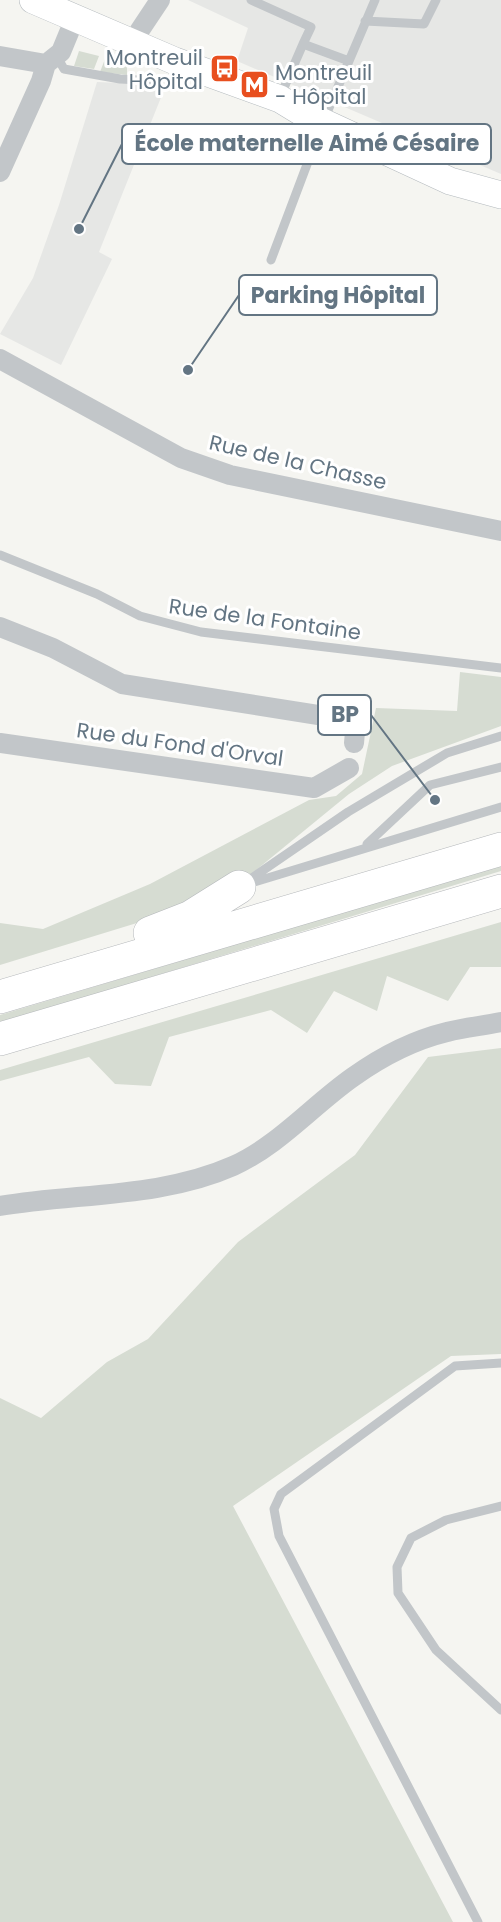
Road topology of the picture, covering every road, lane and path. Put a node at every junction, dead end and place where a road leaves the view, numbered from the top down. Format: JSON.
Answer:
{"nodes":[{"id":1,"x":33,"y":0,"type":"edge"},
{"id":2,"x":160,"y":0,"type":"edge"},
{"id":3,"x":250,"y":0,"type":"edge"},
{"id":4,"x":375,"y":0,"type":"edge"},
{"id":5,"x":436,"y":0,"type":"edge"},
{"id":6,"x":75,"y":14,"type":"junction"},
{"id":7,"x":365,"y":21,"type":"junction"},
{"id":8,"x":136,"y":44,"type":"junction"},
{"id":9,"x":303,"y":44,"type":"junction"},
{"id":10,"x":0,"y":56,"type":"edge"},
{"id":11,"x":51,"y":61,"type":"junction"},
{"id":12,"x":349,"y":61,"type":"junction"},
{"id":13,"x":159,"y":81,"type":"dead end"},
{"id":14,"x":279,"y":99,"type":"junction"},
{"id":15,"x":323,"y":122,"type":"junction"},
{"id":16,"x":0,"y":172,"type":"edge"},
{"id":17,"x":501,"y":195,"type":"edge"},
{"id":18,"x":271,"y":260,"type":"dead end"},
{"id":19,"x":0,"y":359,"type":"edge"},
{"id":20,"x":501,"y":531,"type":"edge"},
{"id":21,"x":0,"y":555,"type":"edge"},
{"id":22,"x":0,"y":627,"type":"edge"},
{"id":23,"x":501,"y":668,"type":"edge"},
{"id":24,"x":501,"y":736,"type":"edge"},
{"id":25,"x":0,"y":743,"type":"edge"},
{"id":26,"x":354,"y":743,"type":"dead end"},
{"id":27,"x":501,"y":767,"type":"edge"},
{"id":28,"x":349,"y":768,"type":"dead end"},
{"id":29,"x":501,"y":807,"type":"edge"},
{"id":30,"x":364,"y":847,"type":"junction"},
{"id":31,"x":501,"y":849,"type":"edge"},
{"id":32,"x":239,"y":887,"type":"junction"},
{"id":33,"x":501,"y":891,"type":"edge"},
{"id":34,"x":102,"y":968,"type":"junction"},
{"id":35,"x":0,"y":997,"type":"edge"},
{"id":36,"x":501,"y":1022,"type":"edge"},
{"id":37,"x":0,"y":1039,"type":"edge"},
{"id":38,"x":0,"y":1206,"type":"edge"},
{"id":39,"x":501,"y":1363,"type":"edge"},
{"id":40,"x":501,"y":1506,"type":"edge"},
{"id":41,"x":501,"y":1710,"type":"edge"},
{"id":42,"x":478,"y":1922,"type":"edge"}],
"edges":[{"from":1,"to":6,"type":"main road"},
{"from":2,"to":8,"type":"street"},
{"from":3,"to":9,"type":"lane"},
{"from":4,"to":7,"type":"lane"},
{"from":5,"to":7,"type":"lane"},
{"from":6,"to":8,"type":"main road"},
{"from":6,"to":11,"type":"street"},
{"from":7,"to":12,"type":"lane"},
{"from":8,"to":14,"type":"main road"},
{"from":9,"to":12,"type":"lane"},
{"from":9,"to":14,"type":"lane"},
{"from":10,"to":11,"type":"street"},
{"from":11,"to":13,"type":"lane"},
{"from":11,"to":16,"type":"street"},
{"from":12,"to":15,"type":"lane"},
{"from":14,"to":15,"type":"main road"},
{"from":15,"to":17,"type":"main road"},
{"from":15,"to":18,"type":"lane"},
{"from":19,"to":20,"type":"street","name":"Rue de la Chasse"},
{"from":21,"to":23,"type":"lane","name":"Rue de la Fontaine"},
{"from":22,"to":26,"type":"street"},
{"from":24,"to":32,"type":"lane"},
{"from":25,"to":28,"type":"street","name":"Rue du Fond d'Orval"},
{"from":27,"to":30,"type":"lane"},
{"from":29,"to":30,"type":"lane"},
{"from":30,"to":32,"type":"lane"},
{"from":31,"to":34,"type":"highway"},
{"from":32,"to":34,"type":"highway"},
{"from":33,"to":37,"type":"highway"},
{"from":34,"to":35,"type":"highway"},
{"from":36,"to":38,"type":"street"},
{"from":39,"to":42,"type":"lane"},
{"from":40,"to":41,"type":"lane"}]}
